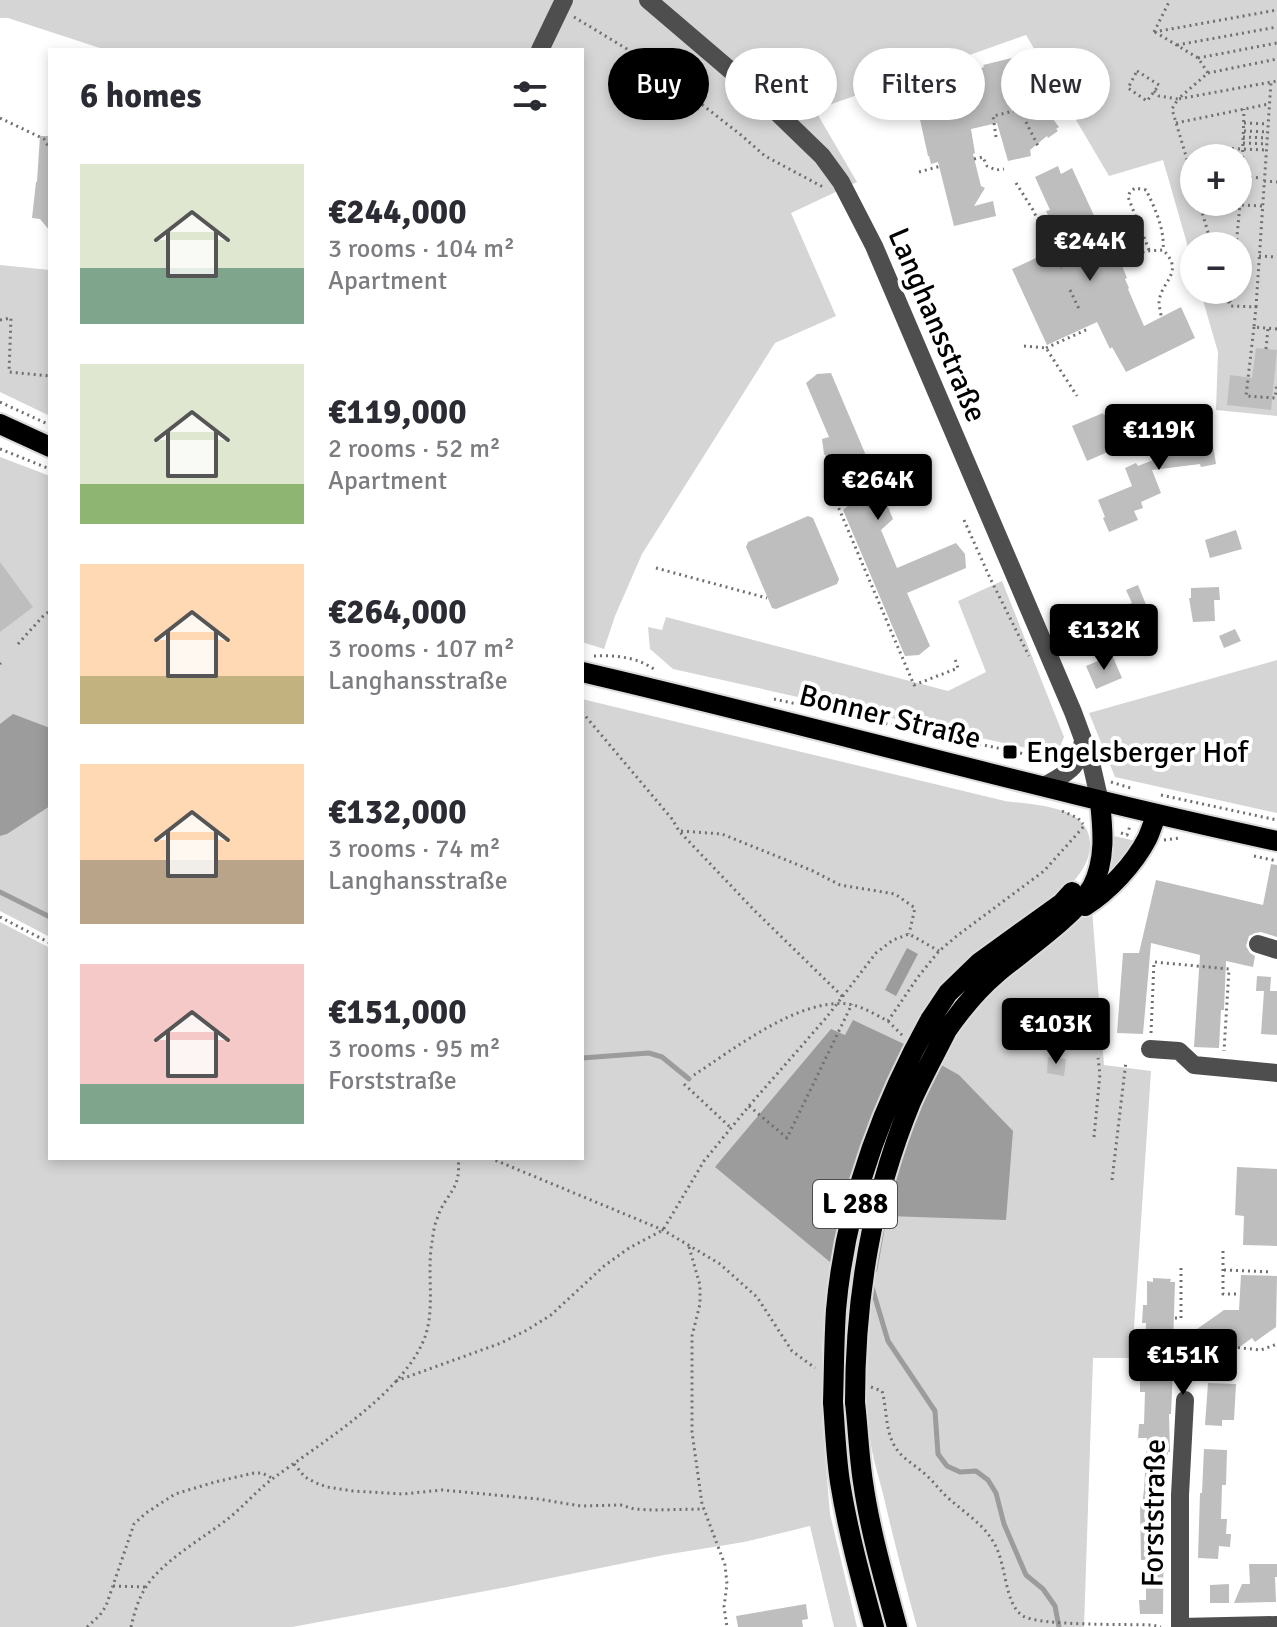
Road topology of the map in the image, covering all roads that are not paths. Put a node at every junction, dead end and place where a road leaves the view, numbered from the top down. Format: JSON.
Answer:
{"nodes":[{"id":1,"x":648,"y":0,"type":"edge"},
{"id":2,"x":562,"y":4,"type":"edge"},
{"id":3,"x":541,"y":48,"type":"edge"},
{"id":4,"x":0,"y":424,"type":"edge"},
{"id":5,"x":48,"y":446,"type":"edge"},
{"id":6,"x":584,"y":664,"type":"edge"},
{"id":7,"x":1083,"y":737,"type":"junction"},
{"id":8,"x":1043,"y":787,"type":"junction"},
{"id":9,"x":1100,"y":802,"type":"junction"},
{"id":10,"x":1156,"y":804,"type":"junction"},
{"id":11,"x":1277,"y":841,"type":"edge"},
{"id":12,"x":1099,"y":868,"type":"junction"},
{"id":13,"x":1061,"y":921,"type":"junction"},
{"id":14,"x":1258,"y":944,"type":"dead end"},
{"id":15,"x":1277,"y":950,"type":"edge"},
{"id":16,"x":938,"y":1025,"type":"junction"},
{"id":17,"x":1150,"y":1049,"type":"road end"},
{"id":18,"x":1277,"y":1073,"type":"edge"},
{"id":19,"x":1185,"y":1400,"type":"dead end"},
{"id":20,"x":1277,"y":1625,"type":"edge"},
{"id":21,"x":874,"y":1627,"type":"edge"},
{"id":22,"x":897,"y":1627,"type":"edge"},
{"id":23,"x":1248,"y":1627,"type":"edge"}],
"edges":[{"from":1,"to":7,"type":"street","name":"Langhansstraße"},
{"from":2,"to":3,"type":"street"},
{"from":4,"to":5,"type":"main road"},
{"from":6,"to":8,"type":"main road","name":"Bonner Straße"},
{"from":7,"to":8,"type":"street"},
{"from":7,"to":9,"type":"street","name":"Langhansstraße"},
{"from":8,"to":9,"type":"main road","name":"Bonner Straße"},
{"from":9,"to":10,"type":"main road","name":"Bonner Straße"},
{"from":9,"to":12,"type":"main road","number":"L 288"},
{"from":10,"to":11,"type":"main road","name":"Bonner Straße"},
{"from":10,"to":13,"type":"main road","number":"L 288"},
{"from":12,"to":13,"type":"main road","number":"L 288"},
{"from":12,"to":16,"type":"main road","number":"L 288"},
{"from":13,"to":16,"type":"main road","number":"L 288"},
{"from":14,"to":15,"type":"street"},
{"from":16,"to":21,"type":"main road","number":"L 288","bridge":true},
{"from":16,"to":22,"type":"main road","number":"L 288","bridge":true},
{"from":17,"to":18,"type":"street"},
{"from":19,"to":23,"type":"street","name":"Forststraße"},
{"from":20,"to":23,"type":"street","name":"Forststraße"}]}
